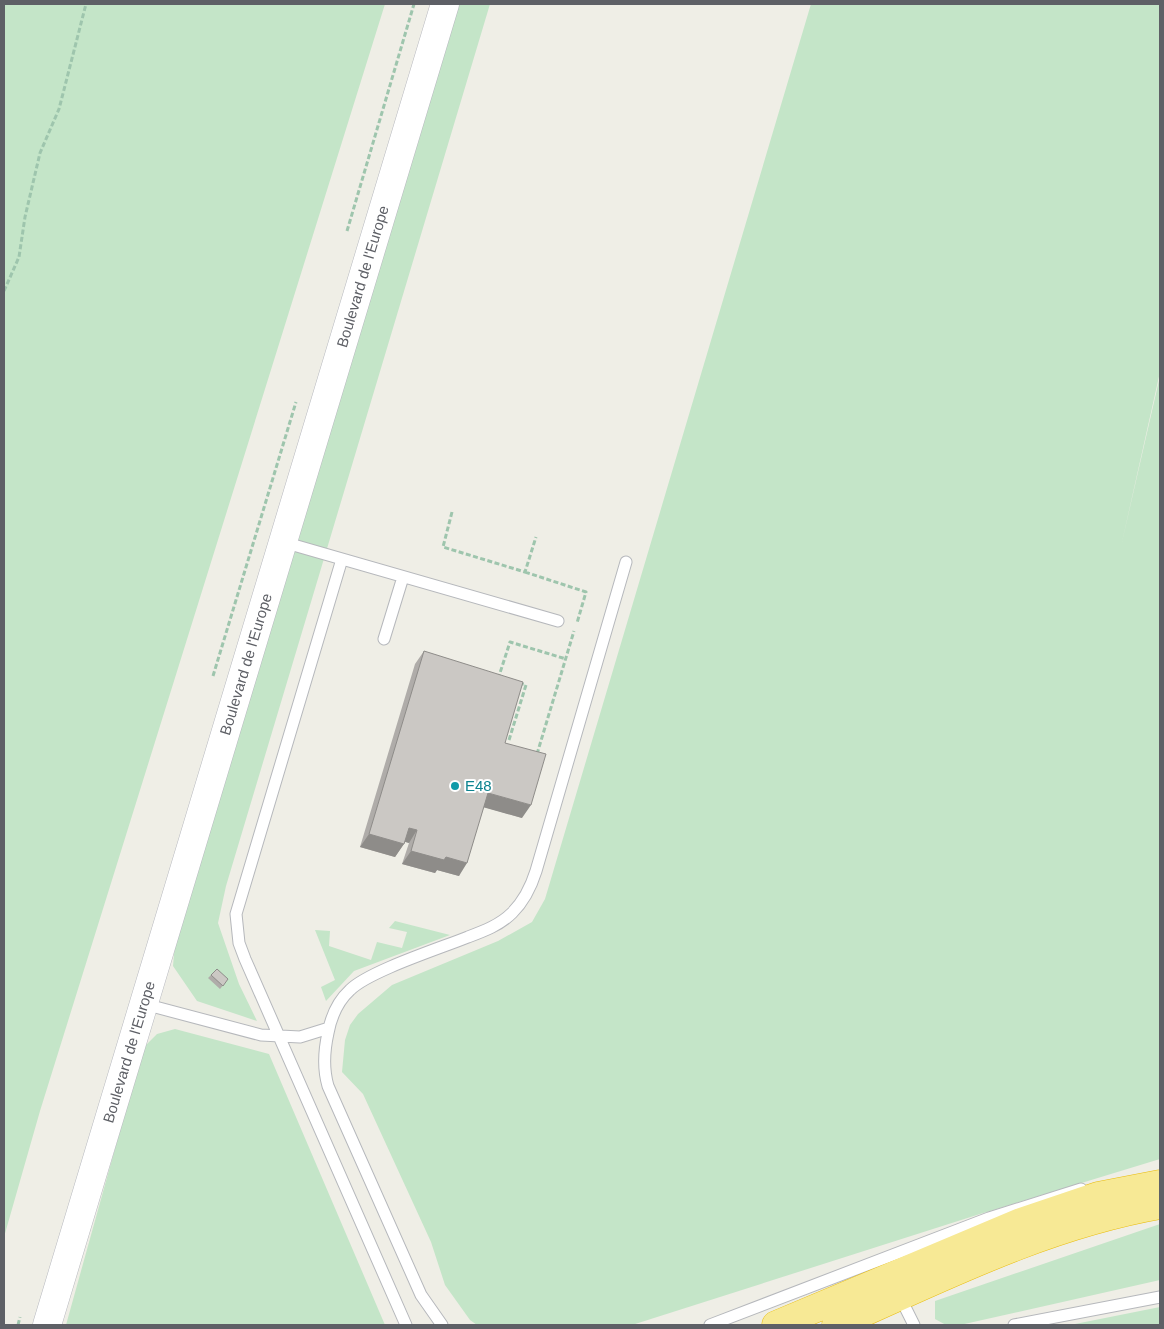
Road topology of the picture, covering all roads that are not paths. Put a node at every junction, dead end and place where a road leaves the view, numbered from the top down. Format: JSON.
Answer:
{"nodes":[{"id":1,"x":445,"y":4,"type":"edge"},
{"id":2,"x":283,"y":542,"type":"junction"},
{"id":3,"x":342,"y":559,"type":"junction"},
{"id":4,"x":626,"y":562,"type":"dead end"},
{"id":5,"x":403,"y":577,"type":"junction"},
{"id":6,"x":558,"y":621,"type":"dead end"},
{"id":7,"x":384,"y":639,"type":"dead end"},
{"id":8,"x":144,"y":1004,"type":"junction"},
{"id":9,"x":329,"y":1028,"type":"junction"},
{"id":10,"x":280,"y":1037,"type":"junction"},
{"id":11,"x":1116,"y":1180,"type":"dead end"},
{"id":12,"x":1160,"y":1184,"type":"edge"},
{"id":13,"x":1160,"y":1205,"type":"edge"},
{"id":14,"x":900,"y":1297,"type":"junction"},
{"id":15,"x":1160,"y":1297,"type":"edge"},
{"id":16,"x":47,"y":1325,"type":"edge"},
{"id":17,"x":406,"y":1325,"type":"edge"},
{"id":18,"x":442,"y":1325,"type":"edge"},
{"id":19,"x":710,"y":1325,"type":"edge"},
{"id":20,"x":776,"y":1325,"type":"edge"},
{"id":21,"x":836,"y":1325,"type":"edge"},
{"id":22,"x":914,"y":1325,"type":"edge"},
{"id":23,"x":1014,"y":1325,"type":"edge"}],
"edges":[{"from":1,"to":2,"type":"main road","name":"Boulevard de l'Europe"},
{"from":2,"to":3,"type":"lane"},
{"from":2,"to":8,"type":"main road","name":"Boulevard de l'Europe"},
{"from":3,"to":5,"type":"lane"},
{"from":3,"to":10,"type":"lane"},
{"from":4,"to":9,"type":"lane"},
{"from":5,"to":6,"type":"lane"},
{"from":5,"to":7,"type":"lane"},
{"from":8,"to":10,"type":"lane"},
{"from":8,"to":16,"type":"main road","name":"Boulevard de l'Europe"},
{"from":9,"to":10,"type":"lane"},
{"from":9,"to":18,"type":"lane"},
{"from":10,"to":17,"type":"lane"},
{"from":11,"to":19,"type":"lane"},
{"from":12,"to":20,"type":"highway"},
{"from":13,"to":14,"type":"highway"},
{"from":14,"to":21,"type":"highway"},
{"from":14,"to":22,"type":"lane"},
{"from":15,"to":23,"type":"lane"}]}
